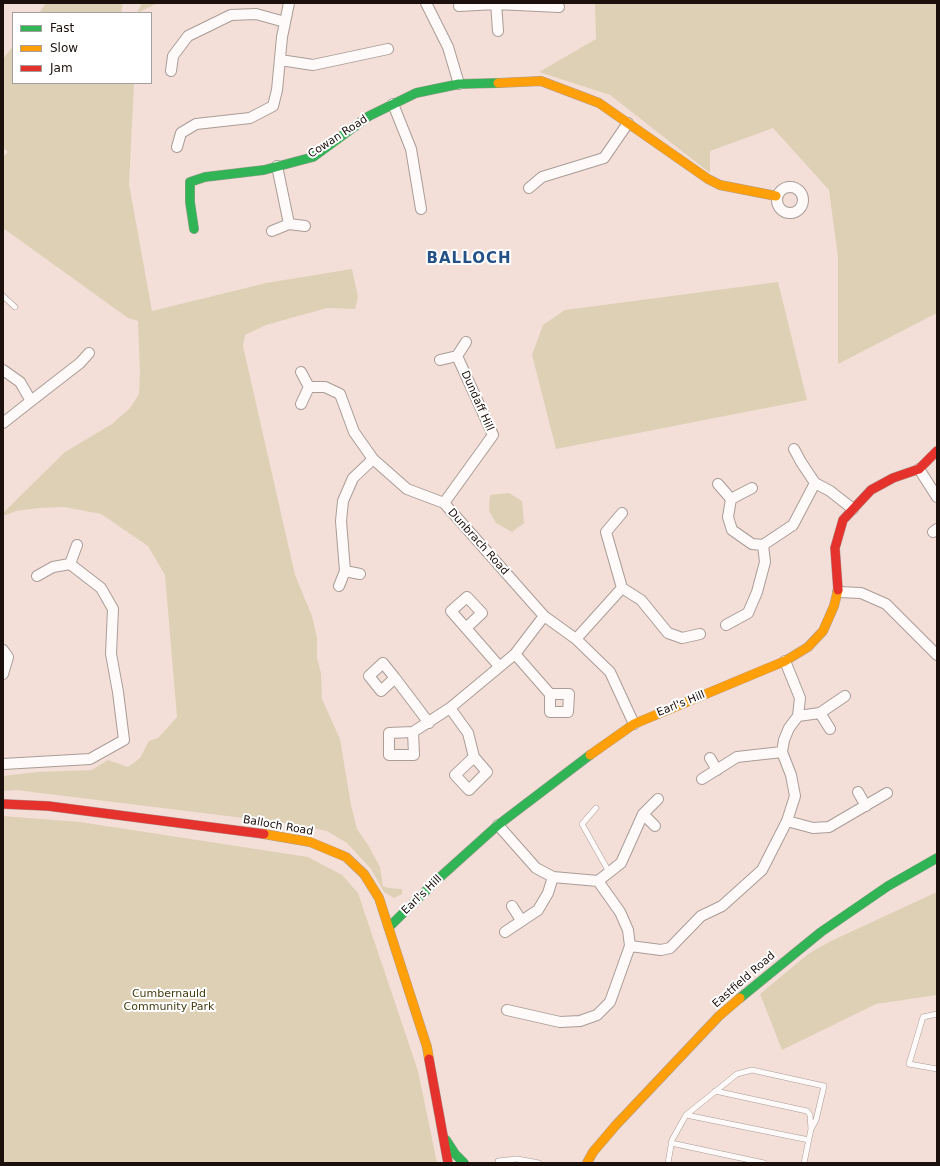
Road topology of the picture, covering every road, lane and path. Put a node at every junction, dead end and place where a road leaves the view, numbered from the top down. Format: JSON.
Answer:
{"nodes":[{"id":1,"x":289,"y":3,"type":"edge"},
{"id":2,"x":426,"y":3,"type":"edge"},
{"id":3,"x":496,"y":4,"type":"edge"},
{"id":4,"x":459,"y":6,"type":"dead end"},
{"id":5,"x":559,"y":7,"type":"dead end"},
{"id":6,"x":285,"y":22,"type":"junction"},
{"id":7,"x":498,"y":31,"type":"dead end"},
{"id":8,"x":388,"y":49,"type":"dead end"},
{"id":9,"x":280,"y":60,"type":"junction"},
{"id":10,"x":171,"y":71,"type":"dead end"},
{"id":11,"x":459,"y":84,"type":"junction"},
{"id":12,"x":393,"y":104,"type":"junction"},
{"id":13,"x":628,"y":123,"type":"junction"},
{"id":14,"x":177,"y":147,"type":"dead end"},
{"id":15,"x":277,"y":166,"type":"junction"},
{"id":16,"x":529,"y":188,"type":"dead end"},
{"id":17,"x":776,"y":196,"type":"dead end"},
{"id":18,"x":421,"y":209,"type":"dead end"},
{"id":19,"x":289,"y":224,"type":"junction"},
{"id":20,"x":305,"y":226,"type":"dead end"},
{"id":21,"x":194,"y":229,"type":"dead end"},
{"id":22,"x":272,"y":231,"type":"dead end"},
{"id":23,"x":3,"y":296,"type":"edge"},
{"id":24,"x":15,"y":307,"type":"dead end"},
{"id":25,"x":466,"y":342,"type":"dead end"},
{"id":26,"x":89,"y":353,"type":"dead end"},
{"id":27,"x":457,"y":356,"type":"junction"},
{"id":28,"x":440,"y":360,"type":"dead end"},
{"id":29,"x":3,"y":370,"type":"edge"},
{"id":30,"x":301,"y":372,"type":"dead end"},
{"id":31,"x":309,"y":387,"type":"junction"},
{"id":32,"x":31,"y":401,"type":"junction"},
{"id":33,"x":302,"y":404,"type":"dead end"},
{"id":34,"x":3,"y":423,"type":"edge"},
{"id":35,"x":794,"y":449,"type":"dead end"},
{"id":36,"x":937,"y":451,"type":"edge"},
{"id":37,"x":373,"y":460,"type":"junction"},
{"id":38,"x":919,"y":469,"type":"junction"},
{"id":39,"x":815,"y":483,"type":"junction"},
{"id":40,"x":718,"y":484,"type":"dead end"},
{"id":41,"x":752,"y":488,"type":"dead end"},
{"id":42,"x":937,"y":497,"type":"edge"},
{"id":43,"x":730,"y":499,"type":"junction"},
{"id":44,"x":444,"y":503,"type":"junction"},
{"id":45,"x":853,"y":509,"type":"junction"},
{"id":46,"x":622,"y":513,"type":"dead end"},
{"id":47,"x":77,"y":545,"type":"dead end"},
{"id":48,"x":762,"y":545,"type":"junction"},
{"id":49,"x":70,"y":564,"type":"junction"},
{"id":50,"x":345,"y":571,"type":"junction"},
{"id":51,"x":360,"y":574,"type":"dead end"},
{"id":52,"x":37,"y":576,"type":"dead end"},
{"id":53,"x":339,"y":586,"type":"dead end"},
{"id":54,"x":622,"y":588,"type":"junction"},
{"id":55,"x":838,"y":592,"type":"junction"},
{"id":56,"x":544,"y":616,"type":"junction"},
{"id":57,"x":726,"y":625,"type":"dead end"},
{"id":58,"x":466,"y":628,"type":"dead end"},
{"id":59,"x":700,"y":634,"type":"dead end"},
{"id":60,"x":576,"y":639,"type":"junction"},
{"id":61,"x":3,"y":650,"type":"edge"},
{"id":62,"x":515,"y":654,"type":"junction"},
{"id":63,"x":937,"y":655,"type":"edge"},
{"id":64,"x":785,"y":661,"type":"junction"},
{"id":65,"x":499,"y":666,"type":"junction"},
{"id":66,"x":3,"y":674,"type":"edge"},
{"id":67,"x":395,"y":678,"type":"dead end"},
{"id":68,"x":550,"y":694,"type":"dead end"},
{"id":69,"x":845,"y":696,"type":"dead end"},
{"id":70,"x":450,"y":708,"type":"junction"},
{"id":71,"x":820,"y":713,"type":"junction"},
{"id":72,"x":798,"y":716,"type":"junction"},
{"id":73,"x":429,"y":723,"type":"junction"},
{"id":74,"x":634,"y":724,"type":"junction"},
{"id":75,"x":830,"y":729,"type":"dead end"},
{"id":76,"x":413,"y":732,"type":"dead end"},
{"id":77,"x":782,"y":752,"type":"junction"},
{"id":78,"x":474,"y":757,"type":"dead end"},
{"id":79,"x":710,"y":758,"type":"dead end"},
{"id":80,"x":3,"y":764,"type":"edge"},
{"id":81,"x":717,"y":770,"type":"junction"},
{"id":82,"x":702,"y":779,"type":"dead end"},
{"id":83,"x":858,"y":792,"type":"dead end"},
{"id":84,"x":887,"y":793,"type":"dead end"},
{"id":85,"x":658,"y":799,"type":"dead end"},
{"id":86,"x":3,"y":804,"type":"edge"},
{"id":87,"x":866,"y":806,"type":"junction"},
{"id":88,"x":596,"y":808,"type":"dead end"},
{"id":89,"x":643,"y":814,"type":"junction"},
{"id":90,"x":787,"y":821,"type":"junction"},
{"id":91,"x":498,"y":825,"type":"junction"},
{"id":92,"x":655,"y":826,"type":"dead end"},
{"id":93,"x":937,"y":858,"type":"edge"},
{"id":94,"x":609,"y":872,"type":"junction"},
{"id":95,"x":553,"y":877,"type":"junction"},
{"id":96,"x":598,"y":881,"type":"junction"},
{"id":97,"x":512,"y":906,"type":"dead end"},
{"id":98,"x":521,"y":920,"type":"junction"},
{"id":99,"x":389,"y":927,"type":"junction"},
{"id":100,"x":505,"y":932,"type":"dead end"},
{"id":101,"x":630,"y":946,"type":"junction"},
{"id":102,"x":507,"y":1010,"type":"dead end"},
{"id":103,"x":937,"y":1014,"type":"edge"},
{"id":104,"x":937,"y":1069,"type":"edge"},
{"id":105,"x":716,"y":1092,"type":"junction"},
{"id":106,"x":686,"y":1115,"type":"junction"},
{"id":107,"x":811,"y":1129,"type":"junction"},
{"id":108,"x":442,"y":1135,"type":"junction"},
{"id":109,"x":809,"y":1140,"type":"junction"},
{"id":110,"x":672,"y":1143,"type":"junction"},
{"id":111,"x":593,"y":1152,"type":"junction"},
{"id":112,"x":448,"y":1163,"type":"edge"},
{"id":113,"x":464,"y":1163,"type":"edge"},
{"id":114,"x":498,"y":1163,"type":"edge"},
{"id":115,"x":539,"y":1163,"type":"edge"},
{"id":116,"x":576,"y":1163,"type":"edge"},
{"id":117,"x":587,"y":1163,"type":"edge"},
{"id":118,"x":668,"y":1163,"type":"edge"},
{"id":119,"x":764,"y":1163,"type":"edge"},
{"id":120,"x":804,"y":1163,"type":"edge"}],
"edges":[{"from":1,"to":6,"type":"street"},
{"from":2,"to":11,"type":"street"},
{"from":3,"to":4,"type":"street"},
{"from":3,"to":5,"type":"street"},
{"from":3,"to":7,"type":"street"},
{"from":6,"to":9,"type":"street"},
{"from":6,"to":10,"type":"street"},
{"from":8,"to":9,"type":"street"},
{"from":9,"to":14,"type":"street"},
{"from":11,"to":12,"type":"street","name":"Cowan Road"},
{"from":11,"to":13,"type":"street","name":"Cowan Road"},
{"from":12,"to":15,"type":"street","name":"Cowan Road"},
{"from":12,"to":18,"type":"street"},
{"from":13,"to":16,"type":"street"},
{"from":13,"to":17,"type":"street","name":"Cowan Road"},
{"from":15,"to":19,"type":"street"},
{"from":15,"to":21,"type":"street","name":"Cowan Road"},
{"from":19,"to":20,"type":"street"},
{"from":19,"to":22,"type":"street"},
{"from":23,"to":24,"type":"lane"},
{"from":25,"to":27,"type":"street"},
{"from":26,"to":32,"type":"street"},
{"from":27,"to":28,"type":"street"},
{"from":27,"to":44,"type":"street","name":"Dundaff Hill"},
{"from":29,"to":32,"type":"street"},
{"from":30,"to":31,"type":"street"},
{"from":31,"to":33,"type":"street"},
{"from":31,"to":37,"type":"street","name":"Dunbrach Road"},
{"from":32,"to":34,"type":"street"},
{"from":35,"to":39,"type":"street"},
{"from":36,"to":38,"type":"street","name":"Earl's Hill"},
{"from":37,"to":44,"type":"street","name":"Dunbrach Road"},
{"from":37,"to":50,"type":"street"},
{"from":38,"to":42,"type":"street"},
{"from":38,"to":45,"type":"street","name":"Earl's Hill"},
{"from":39,"to":45,"type":"street"},
{"from":39,"to":48,"type":"street"},
{"from":40,"to":43,"type":"street"},
{"from":41,"to":43,"type":"street"},
{"from":43,"to":48,"type":"street"},
{"from":44,"to":56,"type":"street","name":"Dunbrach Road"},
{"from":45,"to":55,"type":"street","name":"Earl's Hill"},
{"from":46,"to":54,"type":"street"},
{"from":47,"to":49,"type":"street"},
{"from":48,"to":57,"type":"street"},
{"from":49,"to":52,"type":"street"},
{"from":49,"to":80,"type":"street"},
{"from":50,"to":51,"type":"street"},
{"from":50,"to":53,"type":"street"},
{"from":54,"to":59,"type":"street"},
{"from":54,"to":60,"type":"street"},
{"from":55,"to":63,"type":"street"},
{"from":55,"to":64,"type":"street","name":"Earl's Hill"},
{"from":56,"to":60,"type":"street","name":"Dunbrach Road"},
{"from":56,"to":62,"type":"street"},
{"from":58,"to":65,"type":"street"},
{"from":60,"to":74,"type":"street","name":"Dunbrach Road"},
{"from":61,"to":66,"type":"street"},
{"from":62,"to":65,"type":"street"},
{"from":62,"to":68,"type":"street"},
{"from":64,"to":72,"type":"street"},
{"from":64,"to":74,"type":"street","name":"Earl's Hill"},
{"from":65,"to":70,"type":"street"},
{"from":67,"to":73,"type":"street"},
{"from":69,"to":71,"type":"street"},
{"from":70,"to":73,"type":"street"},
{"from":70,"to":78,"type":"street"},
{"from":71,"to":72,"type":"street"},
{"from":71,"to":75,"type":"street"},
{"from":72,"to":77,"type":"street"},
{"from":73,"to":76,"type":"street"},
{"from":74,"to":91,"type":"street","name":"Earl's Hill"},
{"from":77,"to":81,"type":"street"},
{"from":77,"to":90,"type":"street"},
{"from":79,"to":81,"type":"street"},
{"from":81,"to":82,"type":"street"},
{"from":83,"to":87,"type":"street"},
{"from":84,"to":87,"type":"street"},
{"from":85,"to":89,"type":"street"},
{"from":86,"to":99,"type":"street","name":"Balloch Road"},
{"from":87,"to":90,"type":"street"},
{"from":88,"to":94,"type":"lane"},
{"from":89,"to":92,"type":"street"},
{"from":89,"to":94,"type":"street"},
{"from":90,"to":101,"type":"street"},
{"from":91,"to":95,"type":"street"},
{"from":91,"to":99,"type":"street","name":"Earl's Hill"},
{"from":93,"to":111,"type":"street","name":"Eastfield Road"},
{"from":94,"to":96,"type":"street"},
{"from":95,"to":96,"type":"street"},
{"from":95,"to":98,"type":"street"},
{"from":96,"to":101,"type":"street"},
{"from":97,"to":98,"type":"street"},
{"from":98,"to":100,"type":"street"},
{"from":99,"to":108,"type":"street","name":"Balloch Road"},
{"from":101,"to":102,"type":"street"},
{"from":103,"to":104,"type":"lane"},
{"from":105,"to":106,"type":"lane"},
{"from":105,"to":107,"type":"lane"},
{"from":105,"to":107,"type":"lane"},
{"from":106,"to":109,"type":"lane"},
{"from":106,"to":110,"type":"lane"},
{"from":107,"to":109,"type":"lane"},
{"from":108,"to":112,"type":"street","name":"Balloch Road"},
{"from":108,"to":113,"type":"street"},
{"from":109,"to":120,"type":"lane"},
{"from":110,"to":118,"type":"lane"},
{"from":110,"to":119,"type":"lane"},
{"from":111,"to":116,"type":"street","name":"Eastfield Road"},
{"from":111,"to":117,"type":"street","name":"Eastfield Road"},
{"from":114,"to":115,"type":"lane"}]}
